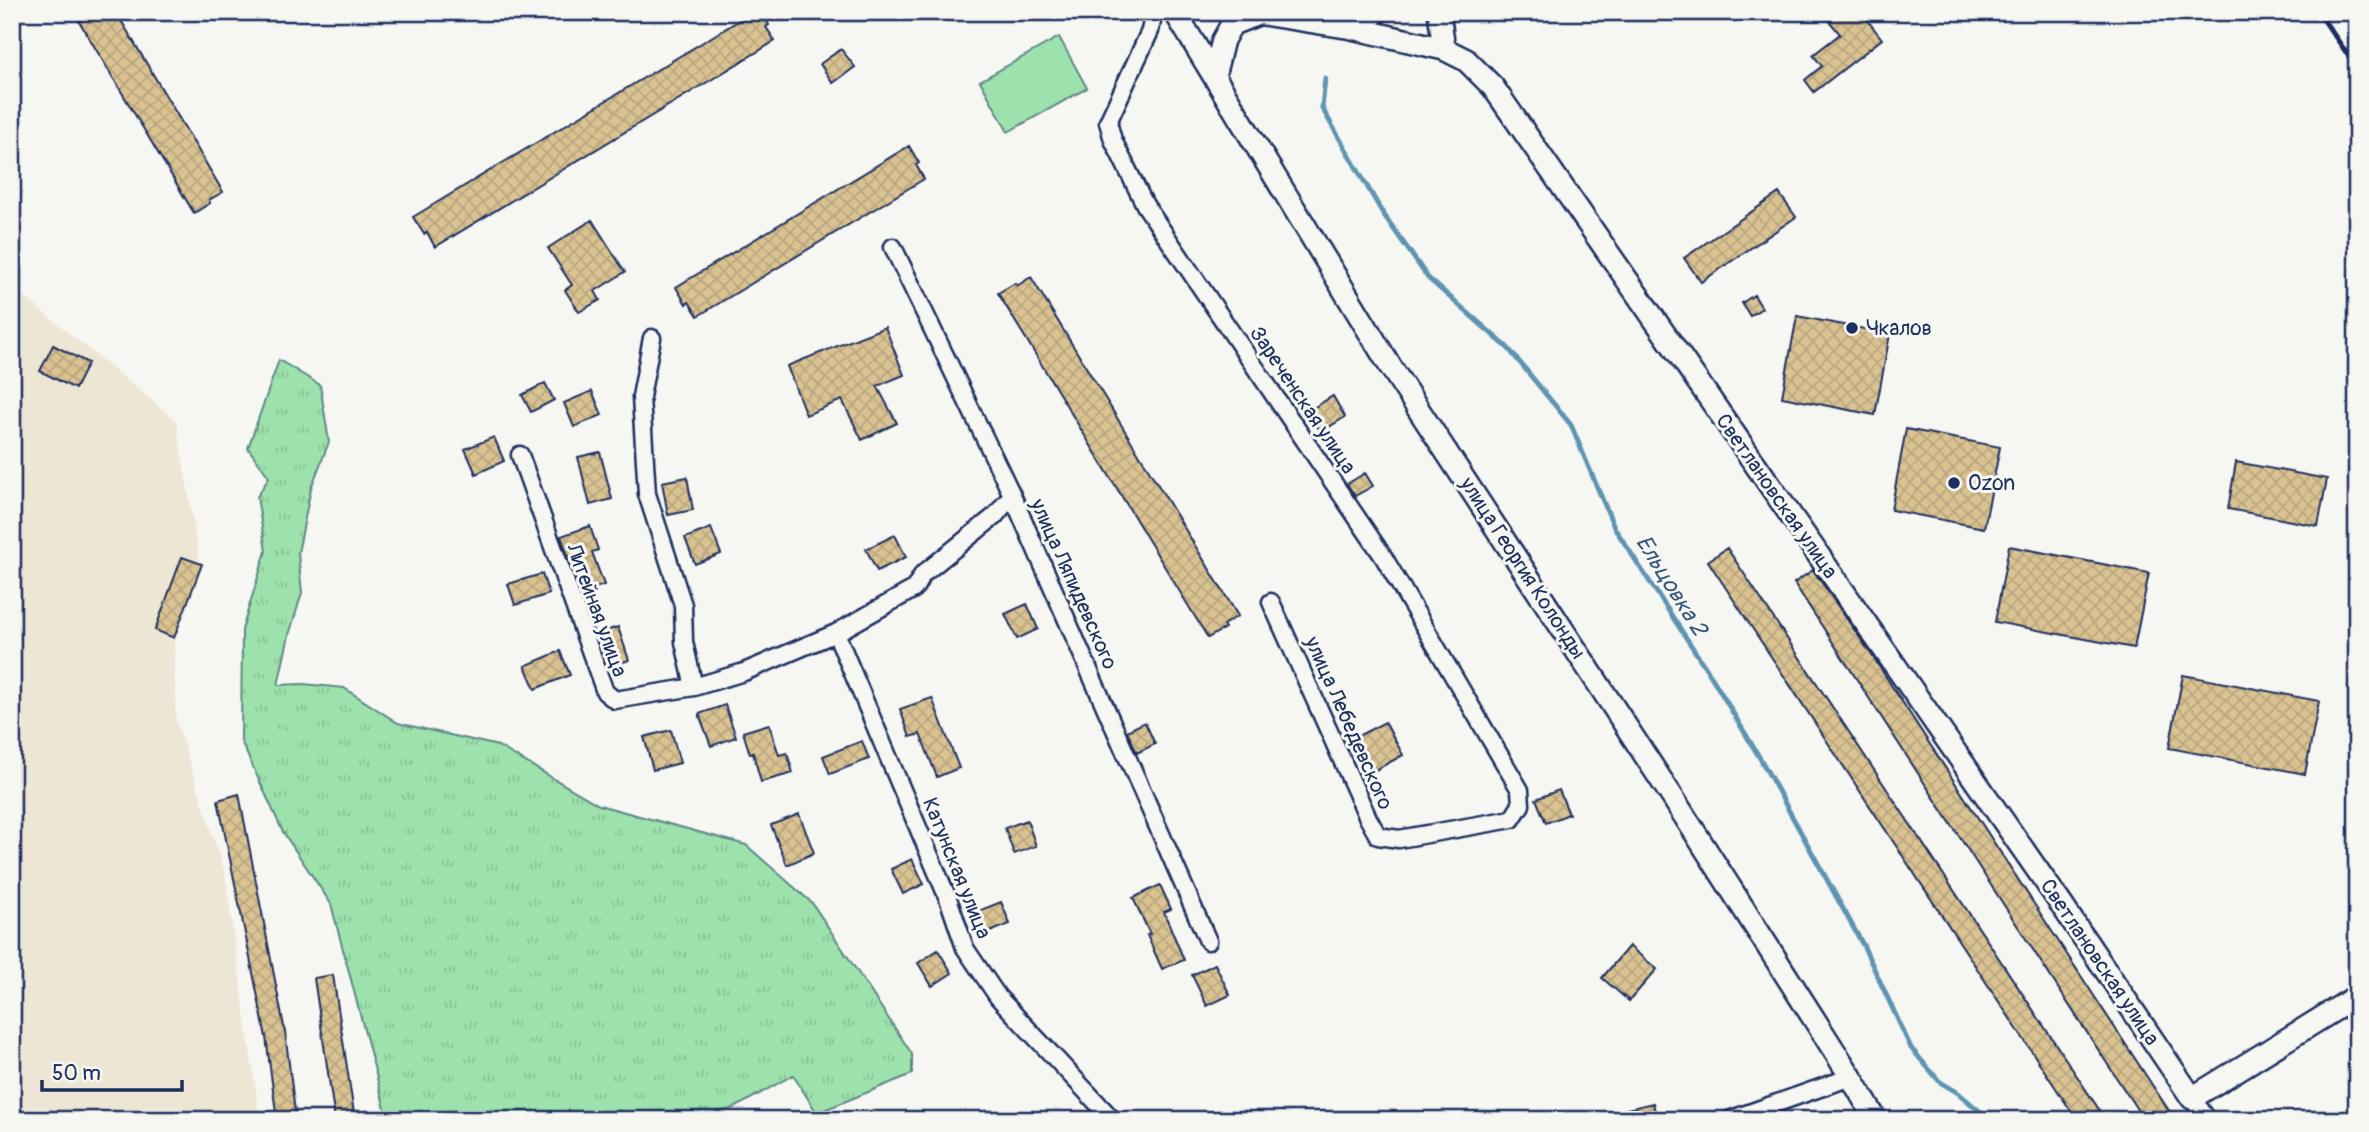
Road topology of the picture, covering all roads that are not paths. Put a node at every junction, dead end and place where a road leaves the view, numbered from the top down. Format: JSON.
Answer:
{"nodes":[{"id":1,"x":1154,"y":12,"type":"edge"},
{"id":2,"x":1175,"y":12,"type":"edge"},
{"id":3,"x":1377,"y":12,"type":"edge"},
{"id":4,"x":1439,"y":12,"type":"edge"},
{"id":5,"x":1254,"y":13,"type":"edge"},
{"id":6,"x":1352,"y":29,"type":"junction"},
{"id":7,"x":1444,"y":49,"type":"junction"},
{"id":8,"x":1214,"y":76,"type":"junction"},
{"id":9,"x":893,"y":247,"type":"dead end"},
{"id":10,"x":652,"y":338,"type":"dead end"},
{"id":11,"x":520,"y":455,"type":"dead end"},
{"id":12,"x":1012,"y":495,"type":"junction"},
{"id":13,"x":1271,"y":602,"type":"dead end"},
{"id":14,"x":836,"y":633,"type":"junction"},
{"id":15,"x":694,"y":687,"type":"junction"},
{"id":16,"x":1521,"y":805,"type":"joint"},
{"id":17,"x":1209,"y":941,"type":"dead end"},
{"id":18,"x":2357,"y":996,"type":"edge"},
{"id":19,"x":1851,"y":1077,"type":"junction"},
{"id":20,"x":2192,"y":1098,"type":"junction"},
{"id":21,"x":1113,"y":1120,"type":"edge"},
{"id":22,"x":1729,"y":1120,"type":"edge"},
{"id":23,"x":1876,"y":1120,"type":"edge"},
{"id":24,"x":2208,"y":1120,"type":"edge"}],
"edges":[{"from":1,"to":16,"type":"street","name":"Зареченская улица"},
{"from":2,"to":8,"type":"street","name":"улица Георгия Колонды"},
{"from":3,"to":6,"type":"street"},
{"from":4,"to":7,"type":"street"},
{"from":5,"to":6,"type":"street","name":"Светлановская улица"},
{"from":5,"to":8,"type":"street"},
{"from":6,"to":7,"type":"street","name":"Светлановская улица"},
{"from":7,"to":20,"type":"street","name":"Светлановская улица"},
{"from":8,"to":19,"type":"street","name":"улица Георгия Колонды"},
{"from":9,"to":12,"type":"street","name":"улица Ляпидевского"},
{"from":10,"to":15,"type":"street"},
{"from":11,"to":15,"type":"street","name":"Литейная улица"},
{"from":12,"to":14,"type":"street","name":"Литейная улица"},
{"from":12,"to":17,"type":"street","name":"улица Ляпидевского"},
{"from":13,"to":16,"type":"street","name":"улица Лебедевского"},
{"from":14,"to":15,"type":"street","name":"Литейная улица"},
{"from":14,"to":21,"type":"street","name":"Катунская улица"},
{"from":18,"to":20,"type":"street"},
{"from":19,"to":22,"type":"street"},
{"from":19,"to":23,"type":"street","name":"улица Георгия Колонды"},
{"from":20,"to":24,"type":"street","name":"Светлановская улица"}]}
